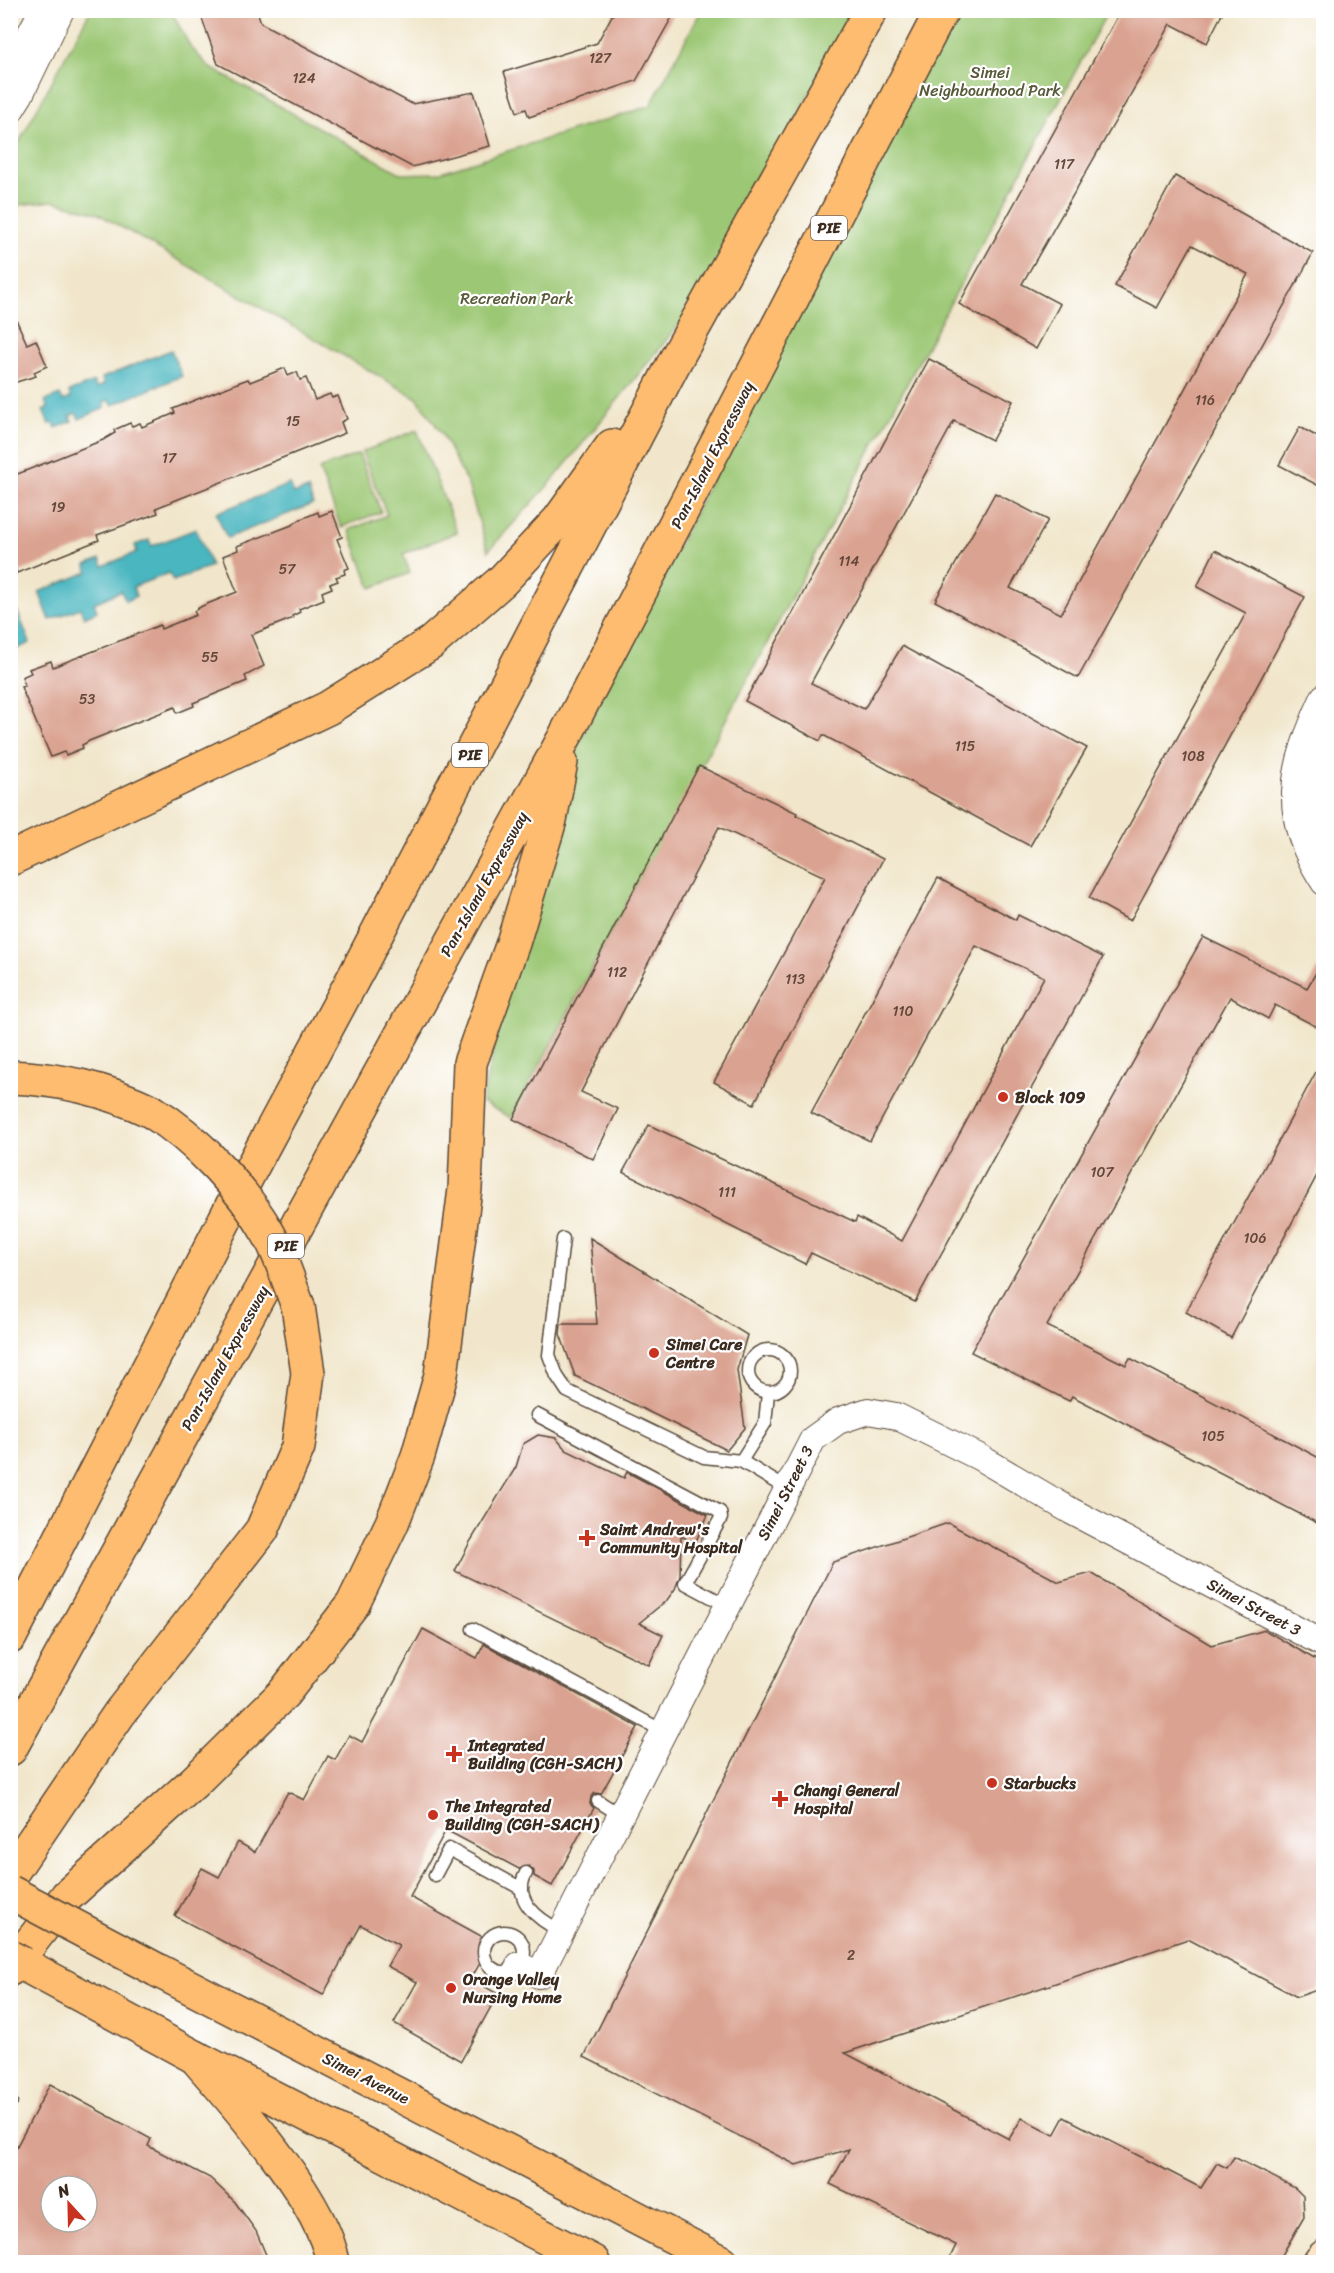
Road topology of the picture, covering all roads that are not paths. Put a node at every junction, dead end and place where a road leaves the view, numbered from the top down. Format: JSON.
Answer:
{"nodes":[{"id":1,"x":42,"y":10,"type":"edge"},
{"id":2,"x":61,"y":10,"type":"edge"},
{"id":3,"x":871,"y":10,"type":"edge"},
{"id":4,"x":942,"y":10,"type":"edge"},
{"id":5,"x":10,"y":72,"type":"edge"},
{"id":6,"x":10,"y":111,"type":"edge"},
{"id":7,"x":676,"y":359,"type":"junction"},
{"id":8,"x":1323,"y":698,"type":"edge"},
{"id":9,"x":562,"y":742,"type":"junction"},
{"id":10,"x":1323,"y":745,"type":"edge"},
{"id":11,"x":1323,"y":844,"type":"edge"},
{"id":12,"x":10,"y":859,"type":"edge"},
{"id":13,"x":1323,"y":882,"type":"edge"},
{"id":14,"x":10,"y":1077,"type":"edge"},
{"id":15,"x":563,"y":1239,"type":"dead end"},
{"id":16,"x":768,"y":1393,"type":"dead end"},
{"id":17,"x":537,"y":1415,"type":"dead end"},
{"id":18,"x":741,"y":1461,"type":"junction"},
{"id":19,"x":788,"y":1490,"type":"junction"},
{"id":20,"x":728,"y":1606,"type":"junction"},
{"id":21,"x":473,"y":1629,"type":"dead end"},
{"id":22,"x":10,"y":1637,"type":"edge"},
{"id":23,"x":1323,"y":1644,"type":"edge"},
{"id":24,"x":663,"y":1731,"type":"junction"},
{"id":25,"x":10,"y":1749,"type":"edge"},
{"id":26,"x":598,"y":1801,"type":"dead end"},
{"id":27,"x":620,"y":1815,"type":"junction"},
{"id":28,"x":526,"y":1873,"type":"dead end"},
{"id":29,"x":10,"y":1875,"type":"edge"},
{"id":30,"x":435,"y":1875,"type":"dead end"},
{"id":31,"x":522,"y":1889,"type":"junction"},
{"id":32,"x":10,"y":1892,"type":"edge"},
{"id":33,"x":561,"y":1931,"type":"junction"},
{"id":34,"x":10,"y":1957,"type":"edge"},
{"id":35,"x":519,"y":1965,"type":"dead end"},
{"id":36,"x":10,"y":1969,"type":"edge"},
{"id":37,"x":195,"y":2057,"type":"junction"},
{"id":38,"x":1323,"y":2257,"type":"edge"},
{"id":39,"x":333,"y":2262,"type":"edge"},
{"id":40,"x":593,"y":2262,"type":"edge"},
{"id":41,"x":722,"y":2262,"type":"edge"},
{"id":42,"x":1320,"y":2262,"type":"edge"}],
"edges":[{"from":1,"to":5,"type":"street"},
{"from":2,"to":6,"type":"street"},
{"from":3,"to":7,"type":"main road","number":"PIE"},
{"from":4,"to":9,"type":"main road","name":"Pan-Island Expressway","number":"PIE"},
{"from":7,"to":12,"type":"main road"},
{"from":7,"to":22,"type":"main road","number":"PIE"},
{"from":8,"to":13,"type":"street"},
{"from":9,"to":25,"type":"main road","name":"Pan-Island Expressway","number":"PIE"},
{"from":9,"to":36,"type":"main road"},
{"from":10,"to":11,"type":"street"},
{"from":14,"to":29,"type":"main road","bridge":true},
{"from":15,"to":18,"type":"lane"},
{"from":16,"to":18,"type":"lane"},
{"from":17,"to":20,"type":"lane"},
{"from":18,"to":19,"type":"lane"},
{"from":19,"to":20,"type":"street","name":"Simei Street 3"},
{"from":19,"to":23,"type":"street","name":"Simei Street 3"},
{"from":20,"to":24,"type":"street","name":"Simei Street 3"},
{"from":21,"to":24,"type":"lane"},
{"from":24,"to":27,"type":"street","name":"Simei Street 3"},
{"from":26,"to":27,"type":"lane"},
{"from":27,"to":33,"type":"street","name":"Simei Street 3"},
{"from":28,"to":31,"type":"lane"},
{"from":30,"to":31,"type":"lane"},
{"from":31,"to":33,"type":"lane"},
{"from":32,"to":41,"type":"main road","name":"Simei Avenue","bridge":true},
{"from":33,"to":35,"type":"street","name":"Simei Street 3"},
{"from":34,"to":37,"type":"main road","bridge":true},
{"from":37,"to":39,"type":"main road"},
{"from":37,"to":40,"type":"main road"},
{"from":38,"to":42,"type":"main road"}]}
